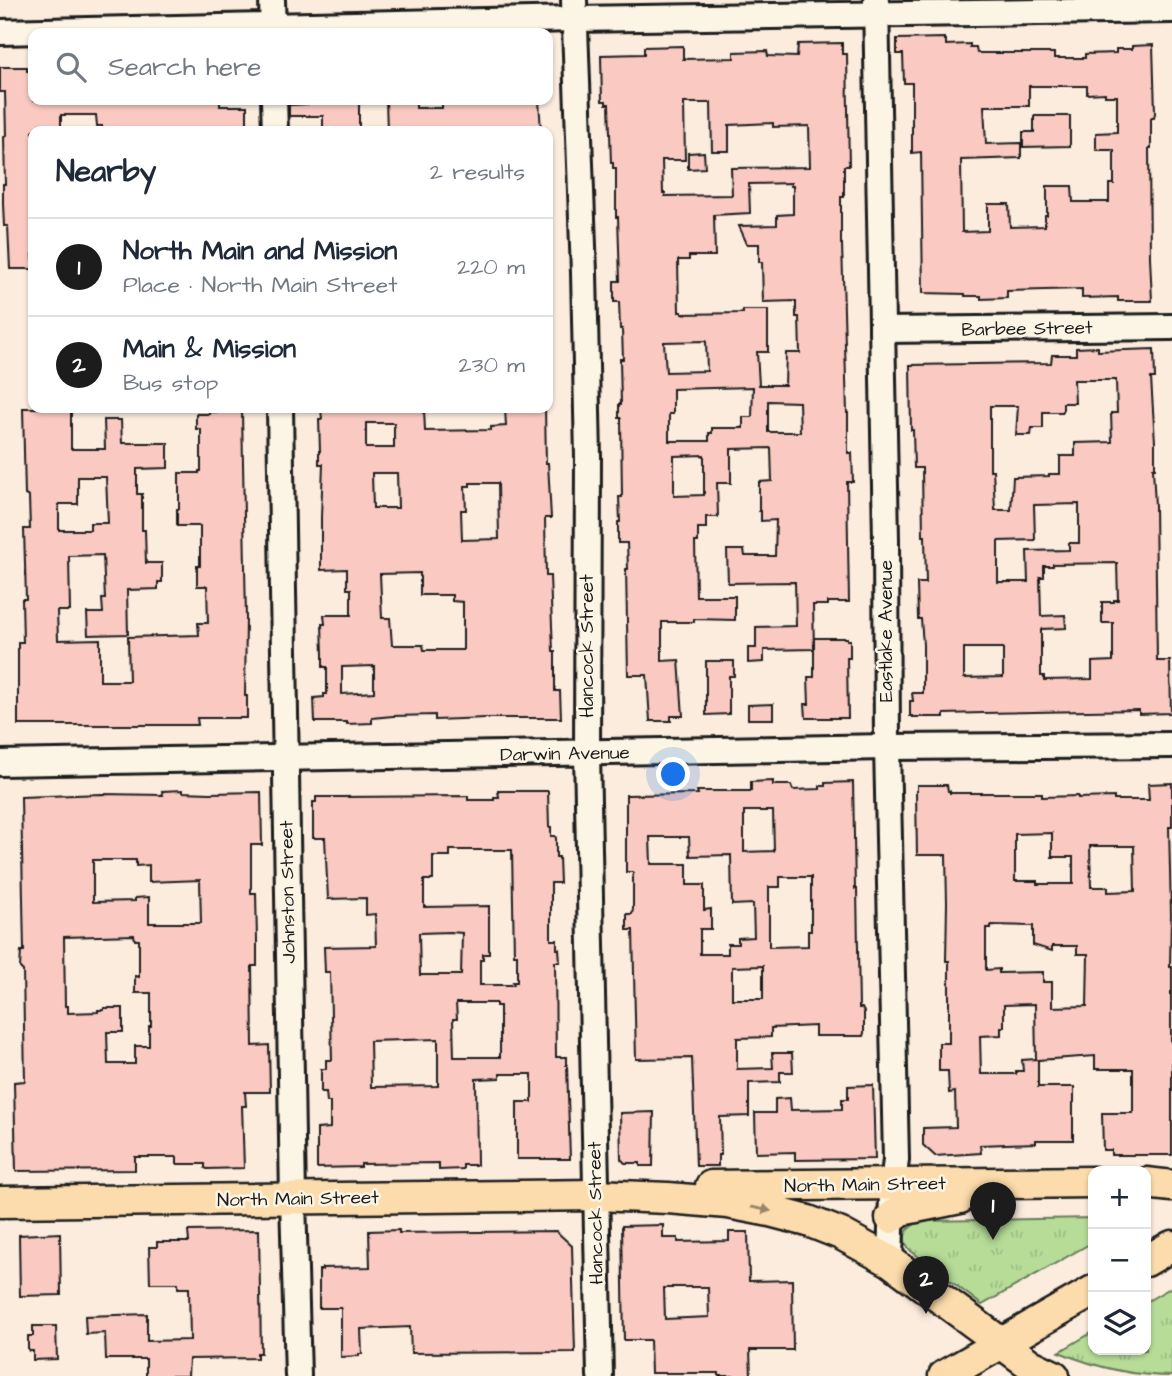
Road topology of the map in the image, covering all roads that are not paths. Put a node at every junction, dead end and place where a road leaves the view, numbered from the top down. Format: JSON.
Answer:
{"nodes":[{"id":1,"x":272,"y":0,"type":"edge"},
{"id":2,"x":876,"y":8,"type":"edge"},
{"id":3,"x":574,"y":10,"type":"edge"},
{"id":4,"x":1172,"y":10,"type":"edge"},
{"id":5,"x":273,"y":28,"type":"edge"},
{"id":6,"x":303,"y":28,"type":"edge"},
{"id":7,"x":0,"y":32,"type":"edge"},
{"id":8,"x":28,"y":32,"type":"edge"},
{"id":9,"x":274,"y":105,"type":"edge"},
{"id":10,"x":275,"y":126,"type":"edge"},
{"id":11,"x":1172,"y":327,"type":"edge"},
{"id":12,"x":882,"y":330,"type":"junction"},
{"id":13,"x":280,"y":413,"type":"edge"},
{"id":14,"x":1172,"y":745,"type":"edge"},
{"id":15,"x":887,"y":747,"type":"junction"},
{"id":16,"x":587,"y":754,"type":"junction"},
{"id":17,"x":286,"y":758,"type":"junction"},
{"id":18,"x":0,"y":763,"type":"edge"},
{"id":19,"x":1088,"y":1181,"type":"edge"},
{"id":20,"x":1032,"y":1182,"type":"junction"},
{"id":21,"x":1151,"y":1184,"type":"edge"},
{"id":22,"x":892,"y":1185,"type":"junction"},
{"id":23,"x":1172,"y":1186,"type":"edge"},
{"id":24,"x":596,"y":1195,"type":"junction"},
{"id":25,"x":293,"y":1199,"type":"junction"},
{"id":26,"x":0,"y":1202,"type":"edge"},
{"id":27,"x":891,"y":1218,"type":"junction"},
{"id":28,"x":1172,"y":1247,"type":"edge"},
{"id":29,"x":1151,"y":1258,"type":"edge"},
{"id":30,"x":890,"y":1261,"type":"junction"},
{"id":31,"x":1091,"y":1292,"type":"edge"},
{"id":32,"x":1001,"y":1343,"type":"junction"},
{"id":33,"x":298,"y":1376,"type":"edge"},
{"id":34,"x":600,"y":1376,"type":"edge"},
{"id":35,"x":944,"y":1376,"type":"edge"},
{"id":36,"x":1054,"y":1376,"type":"edge"}],
"edges":[{"from":1,"to":5,"type":"street"},
{"from":2,"to":3,"type":"street"},
{"from":2,"to":4,"type":"street"},
{"from":2,"to":12,"type":"street","name":"Eastlake Avenue"},
{"from":3,"to":6,"type":"street"},
{"from":3,"to":16,"type":"street","name":"Hancock Street"},
{"from":7,"to":8,"type":"street"},
{"from":9,"to":10,"type":"street"},
{"from":11,"to":12,"type":"street","name":"Barbee Street"},
{"from":12,"to":15,"type":"street","name":"Eastlake Avenue"},
{"from":13,"to":17,"type":"street","name":"Johnston Street"},
{"from":14,"to":15,"type":"street","name":"Darwin Avenue"},
{"from":15,"to":16,"type":"street","name":"Darwin Avenue"},
{"from":15,"to":22,"type":"street","name":"Eastlake Avenue"},
{"from":16,"to":17,"type":"street","name":"Darwin Avenue"},
{"from":16,"to":24,"type":"street","name":"Hancock Street"},
{"from":17,"to":18,"type":"street","name":"Darwin Avenue"},
{"from":17,"to":25,"type":"street","name":"Johnston Street"},
{"from":19,"to":20,"type":"main road","name":"North Main Street"},
{"from":20,"to":22,"type":"main road","name":"North Main Street"},
{"from":20,"to":27,"type":"main road"},
{"from":21,"to":23,"type":"main road"},
{"from":22,"to":24,"type":"main road","name":"North Main Street"},
{"from":22,"to":27,"type":"street","name":"Eastlake Avenue"},
{"from":24,"to":25,"type":"main road","name":"North Main Street"},
{"from":24,"to":30,"type":"main road","name":"North Main Street","one_way":true},
{"from":24,"to":34,"type":"street","name":"Hancock Street"},
{"from":25,"to":26,"type":"main road","name":"North Main Street"},
{"from":25,"to":33,"type":"street","name":"Johnston Street"},
{"from":27,"to":30,"type":"street","name":"Eastlake Avenue"},
{"from":28,"to":29,"type":"main road"},
{"from":30,"to":32,"type":"main road","name":"North Main Street"},
{"from":31,"to":32,"type":"main road"},
{"from":32,"to":35,"type":"main road"},
{"from":32,"to":36,"type":"main road","name":"North Main Street"}]}
